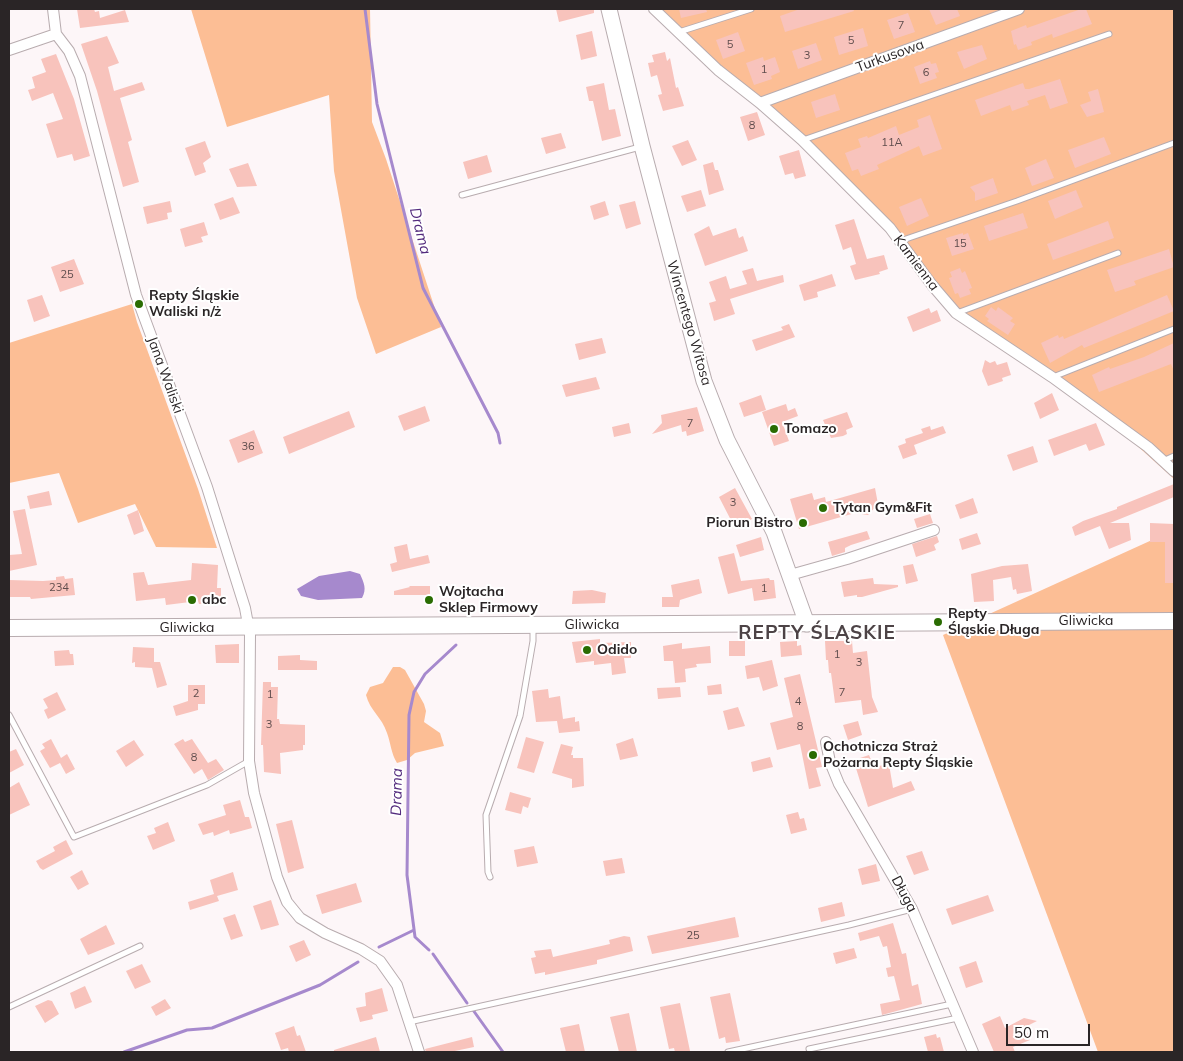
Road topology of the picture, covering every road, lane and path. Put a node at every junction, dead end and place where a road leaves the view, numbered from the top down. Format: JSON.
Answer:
{"nodes":[{"id":1,"x":53,"y":9,"type":"edge"},
{"id":2,"x":609,"y":9,"type":"edge"},
{"id":3,"x":654,"y":9,"type":"edge"},
{"id":4,"x":751,"y":9,"type":"edge"},
{"id":5,"x":1019,"y":9,"type":"edge"},
{"id":6,"x":678,"y":32,"type":"junction"},
{"id":7,"x":56,"y":34,"type":"junction"},
{"id":8,"x":1109,"y":34,"type":"dead end"},
{"id":9,"x":9,"y":50,"type":"edge"},
{"id":10,"x":760,"y":103,"type":"junction"},
{"id":11,"x":802,"y":140,"type":"junction"},
{"id":12,"x":1174,"y":143,"type":"edge"},
{"id":13,"x":642,"y":146,"type":"junction"},
{"id":14,"x":462,"y":195,"type":"dead end"},
{"id":15,"x":900,"y":241,"type":"junction"},
{"id":16,"x":1118,"y":254,"type":"dead end"},
{"id":17,"x":956,"y":313,"type":"junction"},
{"id":18,"x":1174,"y":328,"type":"edge"},
{"id":19,"x":1052,"y":377,"type":"junction"},
{"id":20,"x":1174,"y":456,"type":"edge"},
{"id":21,"x":1163,"y":461,"type":"junction"},
{"id":22,"x":1174,"y":471,"type":"edge"},
{"id":23,"x":934,"y":530,"type":"dead end"},
{"id":24,"x":790,"y":575,"type":"junction"},
{"id":25,"x":1174,"y":621,"type":"edge"},
{"id":26,"x":807,"y":624,"type":"junction"},
{"id":27,"x":533,"y":626,"type":"junction"},
{"id":28,"x":248,"y":627,"type":"junction"},
{"id":29,"x":9,"y":628,"type":"edge"},
{"id":30,"x":9,"y":715,"type":"edge"},
{"id":31,"x":826,"y":742,"type":"dead end"},
{"id":32,"x":249,"y":761,"type":"junction"},
{"id":33,"x":490,"y":877,"type":"dead end"},
{"id":34,"x":912,"y":909,"type":"junction"},
{"id":35,"x":140,"y":946,"type":"dead end"},
{"id":36,"x":952,"y":1004,"type":"junction"},
{"id":37,"x":9,"y":1007,"type":"edge"},
{"id":38,"x":958,"y":1018,"type":"junction"},
{"id":39,"x":409,"y":1022,"type":"junction"},
{"id":40,"x":809,"y":1049,"type":"dead end"},
{"id":41,"x":419,"y":1052,"type":"edge"},
{"id":42,"x":728,"y":1052,"type":"edge"},
{"id":43,"x":973,"y":1052,"type":"edge"}],
"edges":[{"from":1,"to":7,"type":"street","name":"Jana Waliski"},
{"from":2,"to":13,"type":"street","name":"Wincentego Witosa"},
{"from":3,"to":6,"type":"street","name":"Kamienna"},
{"from":4,"to":6,"type":"lane"},
{"from":5,"to":10,"type":"street","name":"Turkusowa"},
{"from":6,"to":10,"type":"street","name":"Kamienna"},
{"from":7,"to":9,"type":"street"},
{"from":7,"to":28,"type":"street","name":"Jana Waliski"},
{"from":8,"to":11,"type":"lane"},
{"from":10,"to":11,"type":"street","name":"Kamienna"},
{"from":11,"to":15,"type":"street","name":"Kamienna"},
{"from":12,"to":15,"type":"lane"},
{"from":13,"to":14,"type":"lane"},
{"from":13,"to":24,"type":"street","name":"Wincentego Witosa"},
{"from":15,"to":17,"type":"street","name":"Kamienna"},
{"from":16,"to":17,"type":"lane"},
{"from":17,"to":19,"type":"street","name":"Kamienna"},
{"from":18,"to":19,"type":"lane"},
{"from":19,"to":21,"type":"street","name":"Kamienna"},
{"from":20,"to":21,"type":"lane"},
{"from":21,"to":22,"type":"street","name":"Kamienna"},
{"from":23,"to":24,"type":"street"},
{"from":24,"to":26,"type":"street","name":"Wincentego Witosa"},
{"from":25,"to":26,"type":"main road","name":"Gliwicka"},
{"from":26,"to":27,"type":"main road","name":"Gliwicka"},
{"from":27,"to":28,"type":"main road","name":"Gliwicka"},
{"from":27,"to":33,"type":"lane"},
{"from":28,"to":29,"type":"main road","name":"Gliwicka"},
{"from":28,"to":32,"type":"street","name":"Jana Waliski"},
{"from":30,"to":32,"type":"lane"},
{"from":31,"to":34,"type":"street","name":"Długa"},
{"from":32,"to":39,"type":"street","name":"Jana Waliski"},
{"from":34,"to":36,"type":"street","name":"Długa"},
{"from":34,"to":39,"type":"lane"},
{"from":35,"to":37,"type":"lane"},
{"from":36,"to":38,"type":"street","name":"Długa"},
{"from":36,"to":42,"type":"lane"},
{"from":38,"to":40,"type":"lane"},
{"from":38,"to":43,"type":"street","name":"Długa"},
{"from":39,"to":41,"type":"street","name":"Jana Waliski"}]}
